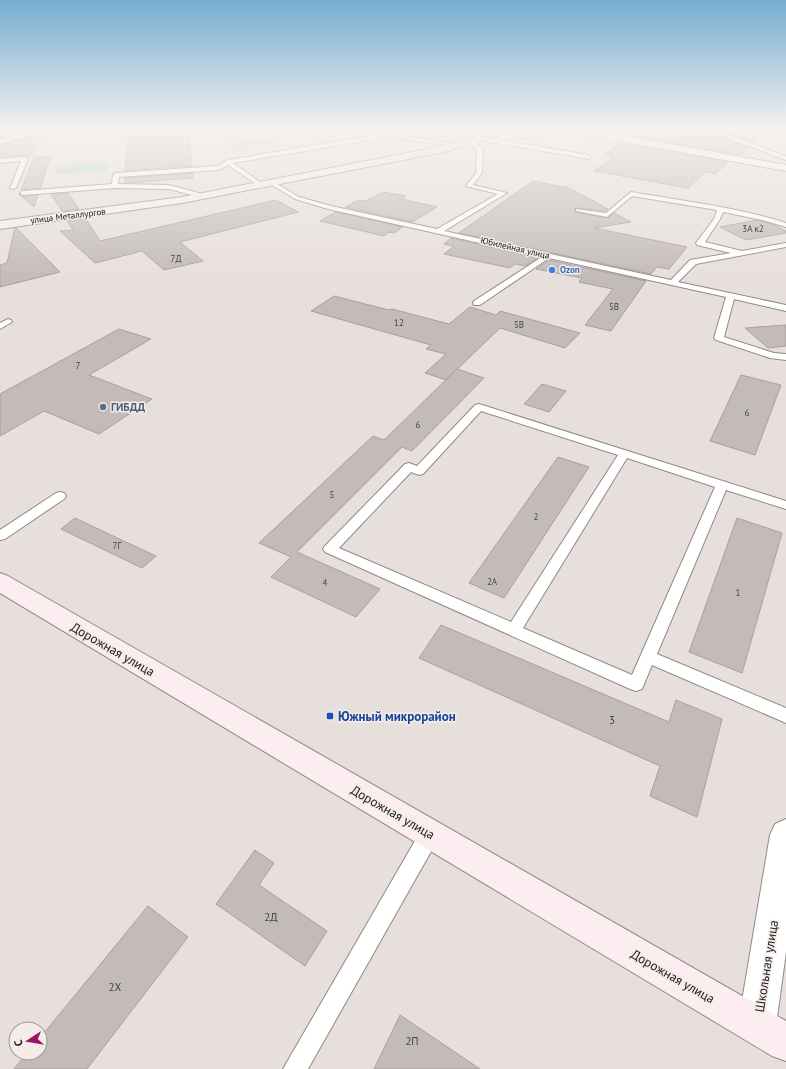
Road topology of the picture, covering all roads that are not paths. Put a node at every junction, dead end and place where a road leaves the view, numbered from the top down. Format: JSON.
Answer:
{"nodes":[{"id":1,"x":16,"y":180,"type":"edge"},
{"id":2,"x":116,"y":180,"type":"edge"},
{"id":3,"x":259,"y":180,"type":"edge"},
{"id":4,"x":286,"y":180,"type":"edge"},
{"id":5,"x":474,"y":180,"type":"edge"},
{"id":6,"x":266,"y":184,"type":"junction"},
{"id":7,"x":115,"y":186,"type":"junction"},
{"id":8,"x":13,"y":188,"type":"dead end"},
{"id":9,"x":23,"y":193,"type":"dead end"},
{"id":10,"x":204,"y":196,"type":"junction"},
{"id":11,"x":721,"y":209,"type":"junction"},
{"id":12,"x":578,"y":210,"type":"dead end"},
{"id":13,"x":0,"y":225,"type":"edge"},
{"id":14,"x":786,"y":225,"type":"edge"},
{"id":15,"x":439,"y":231,"type":"junction"},
{"id":16,"x":786,"y":244,"type":"edge"},
{"id":17,"x":742,"y":253,"type":"junction"},
{"id":18,"x":548,"y":256,"type":"junction"},
{"id":19,"x":673,"y":283,"type":"junction"},
{"id":20,"x":731,"y":296,"type":"junction"},
{"id":21,"x":477,"y":303,"type":"dead end"},
{"id":22,"x":786,"y":308,"type":"edge"},
{"id":23,"x":786,"y":357,"type":"edge"},
{"id":24,"x":624,"y":454,"type":"junction"},
{"id":25,"x":722,"y":485,"type":"junction"},
{"id":26,"x":60,"y":496,"type":"dead end"},
{"id":27,"x":786,"y":505,"type":"edge"},
{"id":28,"x":0,"y":536,"type":"edge"},
{"id":29,"x":0,"y":582,"type":"edge"},
{"id":30,"x":514,"y":630,"type":"junction"},
{"id":31,"x":648,"y":657,"type":"junction"},
{"id":32,"x":786,"y":716,"type":"edge"},
{"id":33,"x":430,"y":834,"type":"junction"},
{"id":34,"x":786,"y":835,"type":"edge"},
{"id":35,"x":757,"y":1026,"type":"junction"},
{"id":36,"x":786,"y":1042,"type":"edge"},
{"id":37,"x":295,"y":1069,"type":"edge"}],
"edges":[{"from":1,"to":8,"type":"lane"},
{"from":2,"to":7,"type":"lane"},
{"from":3,"to":6,"type":"lane","name":"Юбилейная улица"},
{"from":4,"to":6,"type":"street","name":"улица Металлургов"},
{"from":5,"to":15,"type":"lane"},
{"from":6,"to":10,"type":"street","name":"улица Металлургов"},
{"from":6,"to":15,"type":"lane","name":"Юбилейная улица"},
{"from":7,"to":9,"type":"lane"},
{"from":7,"to":10,"type":"lane"},
{"from":10,"to":13,"type":"street","name":"улица Металлургов"},
{"from":11,"to":12,"type":"lane"},
{"from":11,"to":14,"type":"lane"},
{"from":11,"to":17,"type":"lane"},
{"from":15,"to":18,"type":"lane","name":"Юбилейная улица"},
{"from":16,"to":17,"type":"lane"},
{"from":17,"to":19,"type":"lane"},
{"from":18,"to":19,"type":"lane","name":"Юбилейная улица"},
{"from":18,"to":21,"type":"lane"},
{"from":19,"to":20,"type":"lane","name":"Юбилейная улица"},
{"from":20,"to":22,"type":"lane","name":"Юбилейная улица"},
{"from":20,"to":23,"type":"lane"},
{"from":24,"to":25,"type":"lane"},
{"from":24,"to":30,"type":"lane"},
{"from":24,"to":30,"type":"lane"},
{"from":25,"to":27,"type":"lane"},
{"from":25,"to":31,"type":"lane"},
{"from":26,"to":28,"type":"lane"},
{"from":29,"to":33,"type":"street","name":"Дорожная улица"},
{"from":30,"to":31,"type":"lane"},
{"from":31,"to":32,"type":"lane"},
{"from":33,"to":35,"type":"street","name":"Дорожная улица"},
{"from":33,"to":37,"type":"lane"},
{"from":34,"to":35,"type":"street","name":"Школьная улица"},
{"from":35,"to":36,"type":"street","name":"Дорожная улица"}]}
